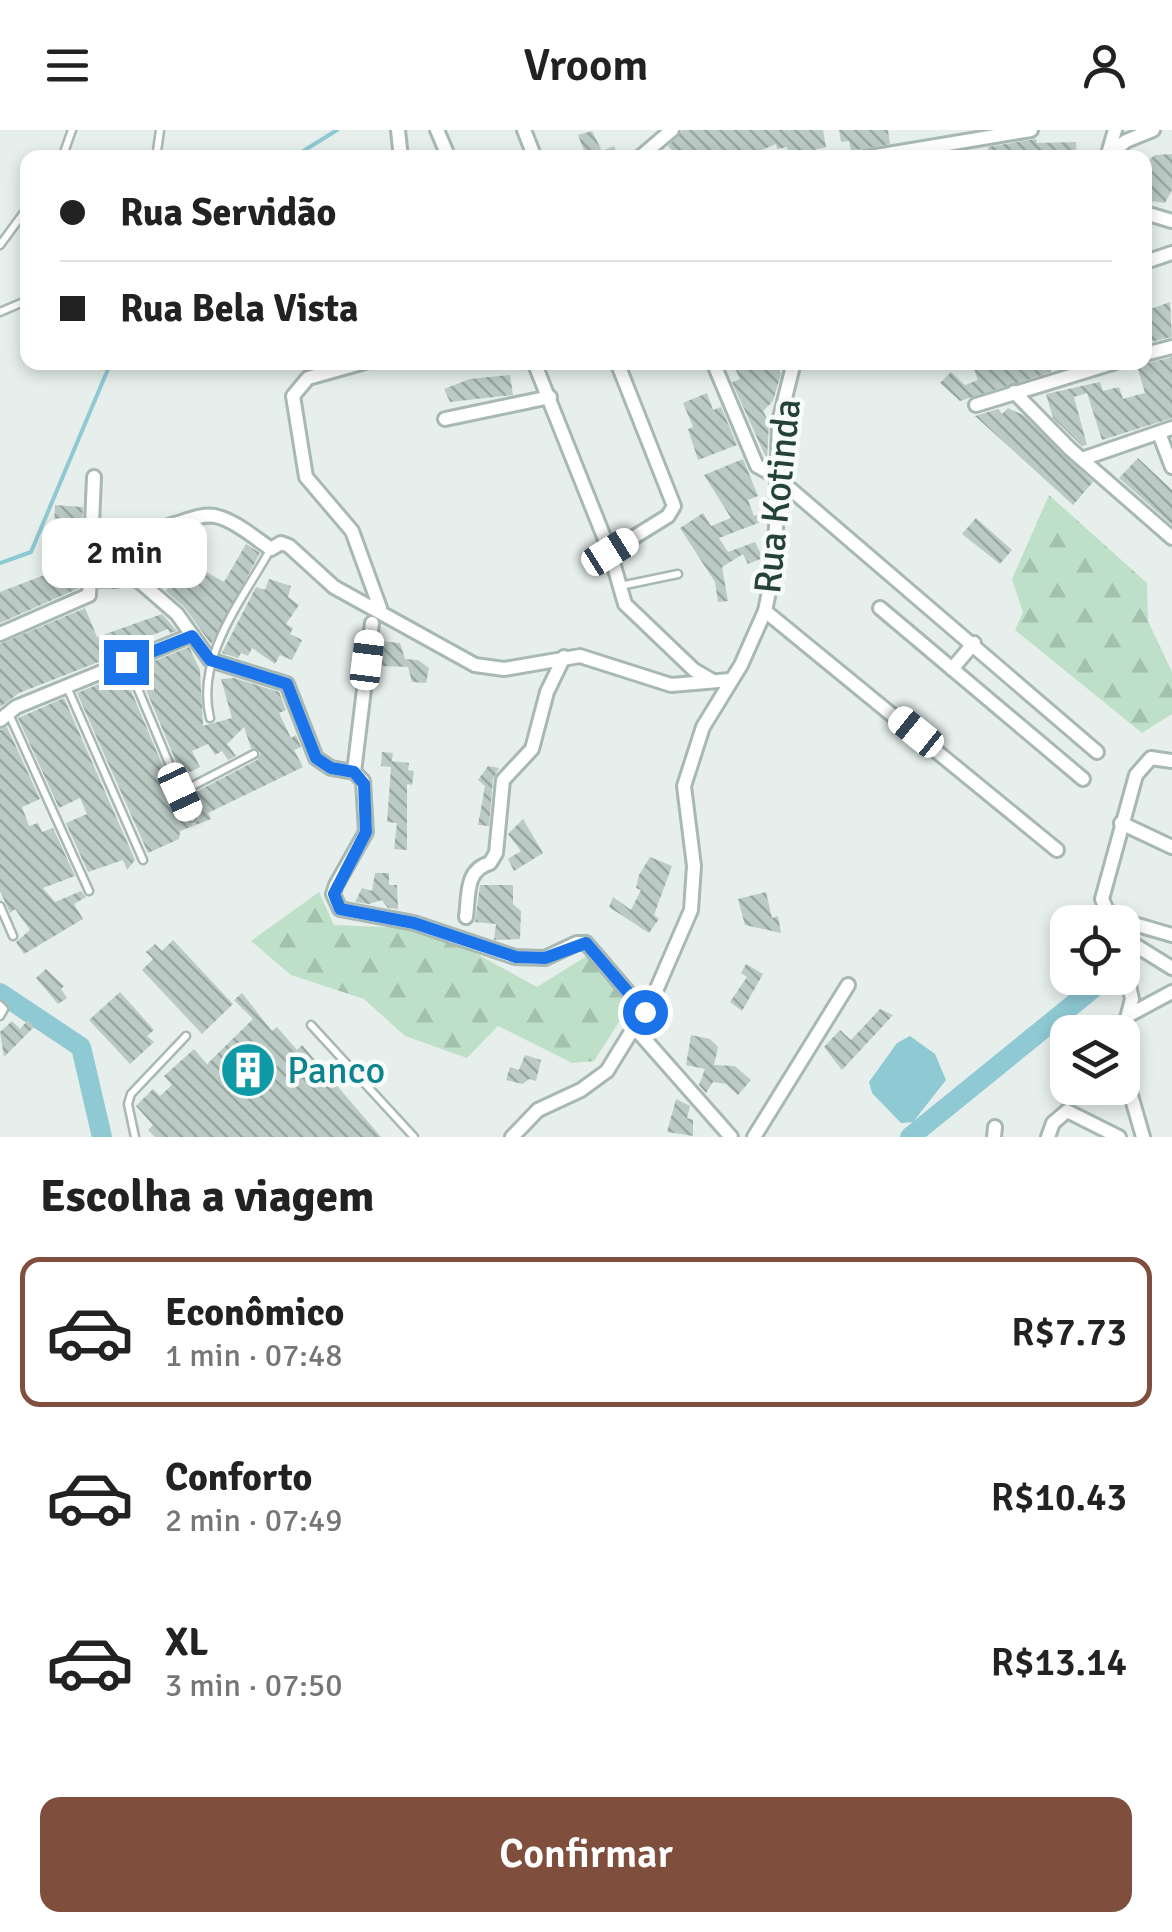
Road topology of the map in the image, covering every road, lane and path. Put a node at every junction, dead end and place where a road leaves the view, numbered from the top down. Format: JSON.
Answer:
{"nodes":[{"id":1,"x":672,"y":130,"type":"edge"},
{"id":2,"x":1030,"y":130,"type":"edge"},
{"id":3,"x":1154,"y":130,"type":"edge"},
{"id":4,"x":952,"y":135,"type":"edge"},
{"id":5,"x":648,"y":150,"type":"edge"},
{"id":6,"x":895,"y":150,"type":"edge"},
{"id":7,"x":1117,"y":150,"type":"edge"},
{"id":8,"x":20,"y":218,"type":"edge"},
{"id":9,"x":0,"y":244,"type":"edge"},
{"id":10,"x":336,"y":370,"type":"edge"},
{"id":11,"x":538,"y":370,"type":"edge"},
{"id":12,"x":621,"y":370,"type":"edge"},
{"id":13,"x":716,"y":370,"type":"edge"},
{"id":14,"x":792,"y":370,"type":"edge"},
{"id":15,"x":1089,"y":370,"type":"edge"},
{"id":16,"x":1014,"y":392,"type":"junction"},
{"id":17,"x":550,"y":397,"type":"junction"},
{"id":18,"x":976,"y":404,"type":"dead end"},
{"id":19,"x":446,"y":419,"type":"dead end"},
{"id":20,"x":1165,"y":431,"type":"edge"},
{"id":21,"x":1082,"y":459,"type":"junction"},
{"id":22,"x":1172,"y":467,"type":"edge"},
{"id":23,"x":774,"y":475,"type":"junction"},
{"id":24,"x":94,"y":478,"type":"dead end"},
{"id":25,"x":1172,"y":538,"type":"edge"},
{"id":26,"x":271,"y":549,"type":"junction"},
{"id":27,"x":610,"y":552,"type":"junction"},
{"id":28,"x":678,"y":574,"type":"dead end"},
{"id":29,"x":619,"y":586,"type":"junction"},
{"id":30,"x":880,"y":608,"type":"dead end"},
{"id":31,"x":765,"y":611,"type":"junction"},
{"id":32,"x":385,"y":614,"type":"junction"},
{"id":33,"x":372,"y":623,"type":"dead end"},
{"id":34,"x":0,"y":634,"type":"edge"},
{"id":35,"x":192,"y":636,"type":"junction"},
{"id":36,"x":974,"y":643,"type":"junction"},
{"id":37,"x":564,"y":657,"type":"junction"},
{"id":38,"x":210,"y":660,"type":"junction"},
{"id":39,"x":126,"y":662,"type":"junction"},
{"id":40,"x":952,"y":669,"type":"junction"},
{"id":41,"x":730,"y":680,"type":"junction"},
{"id":42,"x":713,"y":681,"type":"junction"},
{"id":43,"x":67,"y":686,"type":"junction"},
{"id":44,"x":4,"y":716,"type":"edge"},
{"id":45,"x":210,"y":718,"type":"dead end"},
{"id":46,"x":1097,"y":752,"type":"dead end"},
{"id":47,"x":254,"y":754,"type":"dead end"},
{"id":48,"x":1172,"y":761,"type":"edge"},
{"id":49,"x":354,"y":772,"type":"junction"},
{"id":50,"x":1083,"y":779,"type":"dead end"},
{"id":51,"x":180,"y":792,"type":"junction"},
{"id":52,"x":192,"y":818,"type":"dead end"},
{"id":53,"x":1121,"y":823,"type":"junction"},
{"id":54,"x":1172,"y":847,"type":"edge"},
{"id":55,"x":1057,"y":850,"type":"dead end"},
{"id":56,"x":143,"y":860,"type":"dead end"},
{"id":57,"x":89,"y":890,"type":"dead end"},
{"id":58,"x":1105,"y":905,"type":"edge"},
{"id":59,"x":0,"y":906,"type":"edge"},
{"id":60,"x":466,"y":917,"type":"dead end"},
{"id":61,"x":1140,"y":927,"type":"edge"},
{"id":62,"x":1172,"y":935,"type":"edge"},
{"id":63,"x":13,"y":936,"type":"dead end"},
{"id":64,"x":1140,"y":948,"type":"edge"},
{"id":65,"x":1172,"y":968,"type":"edge"},
{"id":66,"x":848,"y":985,"type":"dead end"},
{"id":67,"x":1172,"y":992,"type":"edge"},
{"id":68,"x":1131,"y":995,"type":"edge"},
{"id":69,"x":0,"y":1005,"type":"edge"},
{"id":70,"x":645,"y":1012,"type":"junction"},
{"id":71,"x":1130,"y":1014,"type":"joint"},
{"id":72,"x":0,"y":1016,"type":"edge"},
{"id":73,"x":310,"y":1025,"type":"dead end"},
{"id":74,"x":634,"y":1027,"type":"junction"},
{"id":75,"x":186,"y":1036,"type":"dead end"},
{"id":76,"x":1134,"y":1105,"type":"edge"},
{"id":77,"x":136,"y":1137,"type":"edge"},
{"id":78,"x":414,"y":1137,"type":"edge"},
{"id":79,"x":512,"y":1137,"type":"edge"},
{"id":80,"x":731,"y":1137,"type":"edge"},
{"id":81,"x":754,"y":1137,"type":"edge"},
{"id":82,"x":1048,"y":1137,"type":"edge"},
{"id":83,"x":1119,"y":1137,"type":"edge"},
{"id":84,"x":1143,"y":1137,"type":"edge"}],
"edges":[{"from":1,"to":5,"type":"street"},
{"from":2,"to":4,"type":"street"},
{"from":3,"to":7,"type":"street"},
{"from":4,"to":6,"type":"street"},
{"from":8,"to":9,"type":"lane"},
{"from":10,"to":32,"type":"street"},
{"from":11,"to":17,"type":"street"},
{"from":12,"to":27,"type":"street"},
{"from":13,"to":23,"type":"street"},
{"from":14,"to":23,"type":"street","name":"Rua Kotinda"},
{"from":15,"to":16,"type":"street"},
{"from":16,"to":18,"type":"street"},
{"from":16,"to":21,"type":"street"},
{"from":17,"to":19,"type":"street"},
{"from":17,"to":27,"type":"street"},
{"from":20,"to":21,"type":"street"},
{"from":20,"to":22,"type":"street"},
{"from":21,"to":25,"type":"street"},
{"from":23,"to":31,"type":"street","name":"Rua Kotinda"},
{"from":23,"to":36,"type":"street"},
{"from":24,"to":34,"type":"street"},
{"from":26,"to":32,"type":"street"},
{"from":26,"to":35,"type":"street"},
{"from":26,"to":38,"type":"lane"},
{"from":27,"to":29,"type":"street"},
{"from":28,"to":29,"type":"lane"},
{"from":29,"to":42,"type":"street"},
{"from":30,"to":40,"type":"street"},
{"from":31,"to":41,"type":"street","name":"Rua Kotinda"},
{"from":31,"to":55,"type":"street"},
{"from":32,"to":37,"type":"street"},
{"from":33,"to":49,"type":"street"},
{"from":35,"to":38,"type":"street"},
{"from":35,"to":39,"type":"street"},
{"from":36,"to":40,"type":"street"},
{"from":36,"to":46,"type":"street"},
{"from":37,"to":42,"type":"street"},
{"from":37,"to":60,"type":"street"},
{"from":38,"to":45,"type":"lane"},
{"from":38,"to":49,"type":"street"},
{"from":39,"to":43,"type":"street"},
{"from":39,"to":51,"type":"lane"},
{"from":40,"to":50,"type":"street"},
{"from":41,"to":42,"type":"street"},
{"from":41,"to":70,"type":"street","name":"Rua Kotinda"},
{"from":43,"to":44,"type":"street"},
{"from":43,"to":56,"type":"lane"},
{"from":44,"to":57,"type":"lane"},
{"from":47,"to":51,"type":"lane"},
{"from":48,"to":53,"type":"street"},
{"from":49,"to":70,"type":"street"},
{"from":51,"to":52,"type":"lane"},
{"from":53,"to":54,"type":"street"},
{"from":53,"to":58,"type":"street"},
{"from":59,"to":63,"type":"lane"},
{"from":61,"to":62,"type":"street"},
{"from":64,"to":65,"type":"street"},
{"from":66,"to":81,"type":"street"},
{"from":67,"to":71,"type":"street"},
{"from":68,"to":71,"type":"street"},
{"from":69,"to":72,"type":"lane"},
{"from":70,"to":74,"type":"street","name":"Rua Kotinda"},
{"from":73,"to":78,"type":"lane"},
{"from":74,"to":79,"type":"street","name":"Rua Kotinda"},
{"from":74,"to":80,"type":"street"},
{"from":75,"to":77,"type":"lane"},
{"from":76,"to":84,"type":"street"},
{"from":82,"to":83,"type":"street"}]}
